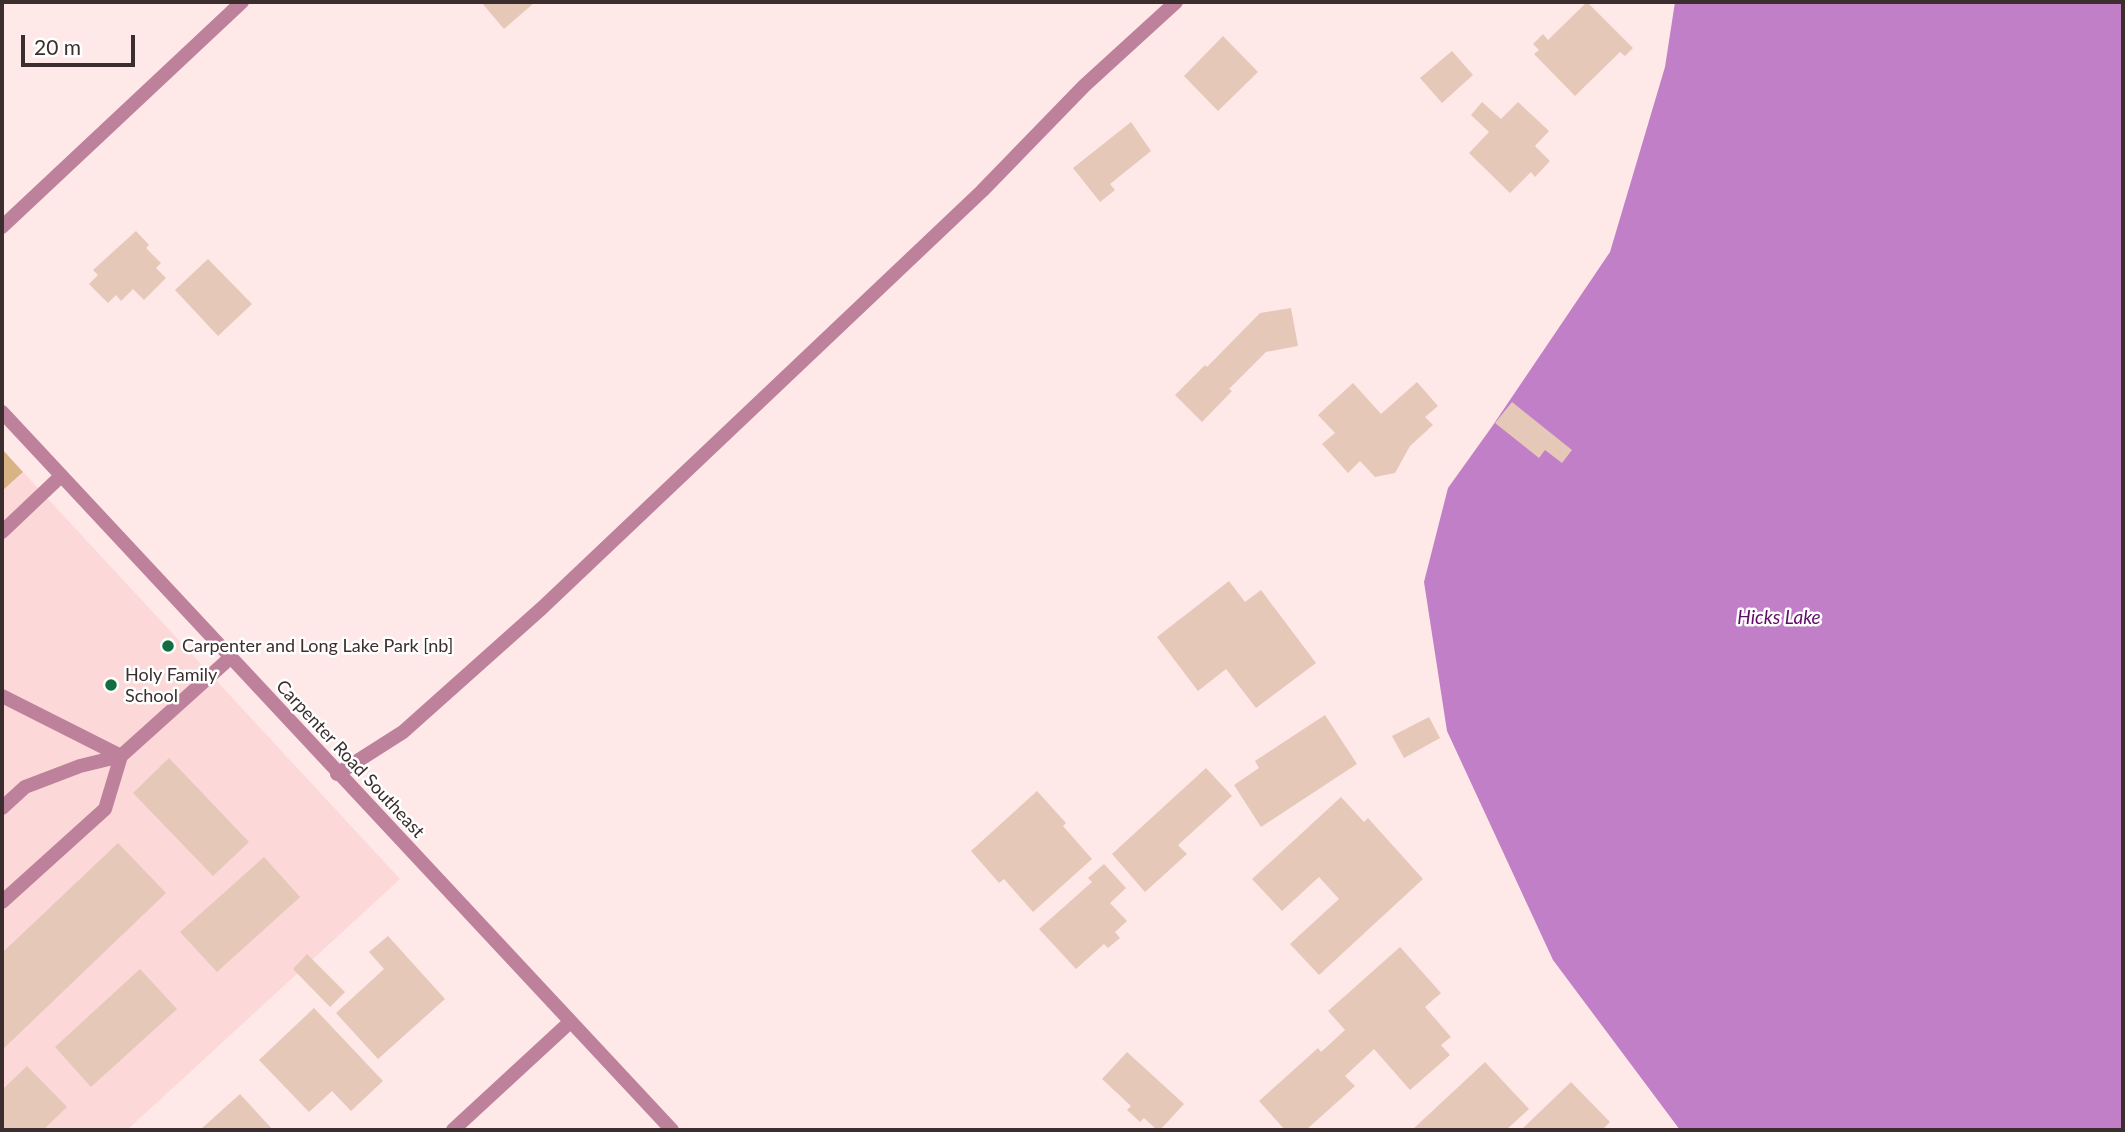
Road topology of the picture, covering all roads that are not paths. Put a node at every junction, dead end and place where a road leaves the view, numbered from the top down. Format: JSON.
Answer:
{"nodes":[{"id":1,"x":242,"y":2,"type":"edge"},
{"id":2,"x":1176,"y":2,"type":"edge"},
{"id":3,"x":2,"y":227,"type":"edge"},
{"id":4,"x":2,"y":412,"type":"edge"},
{"id":5,"x":61,"y":476,"type":"junction"},
{"id":6,"x":2,"y":532,"type":"edge"},
{"id":7,"x":230,"y":658,"type":"junction"},
{"id":8,"x":2,"y":696,"type":"edge"},
{"id":9,"x":121,"y":756,"type":"junction"},
{"id":10,"x":337,"y":774,"type":"junction"},
{"id":11,"x":2,"y":808,"type":"edge"},
{"id":12,"x":2,"y":902,"type":"edge"},
{"id":13,"x":569,"y":1023,"type":"junction"},
{"id":14,"x":453,"y":1130,"type":"edge"},
{"id":15,"x":671,"y":1130,"type":"edge"}],
"edges":[{"from":1,"to":3,"type":"street"},
{"from":2,"to":10,"type":"street"},
{"from":4,"to":5,"type":"street","name":"Carpenter Road Southeast"},
{"from":5,"to":6,"type":"street"},
{"from":5,"to":7,"type":"street","name":"Carpenter Road Southeast"},
{"from":7,"to":9,"type":"street"},
{"from":7,"to":10,"type":"street","name":"Carpenter Road Southeast"},
{"from":8,"to":9,"type":"street"},
{"from":9,"to":11,"type":"street"},
{"from":9,"to":12,"type":"street"},
{"from":10,"to":13,"type":"street","name":"Carpenter Road Southeast"},
{"from":13,"to":14,"type":"street"},
{"from":13,"to":15,"type":"street","name":"Carpenter Road Southeast"}]}
